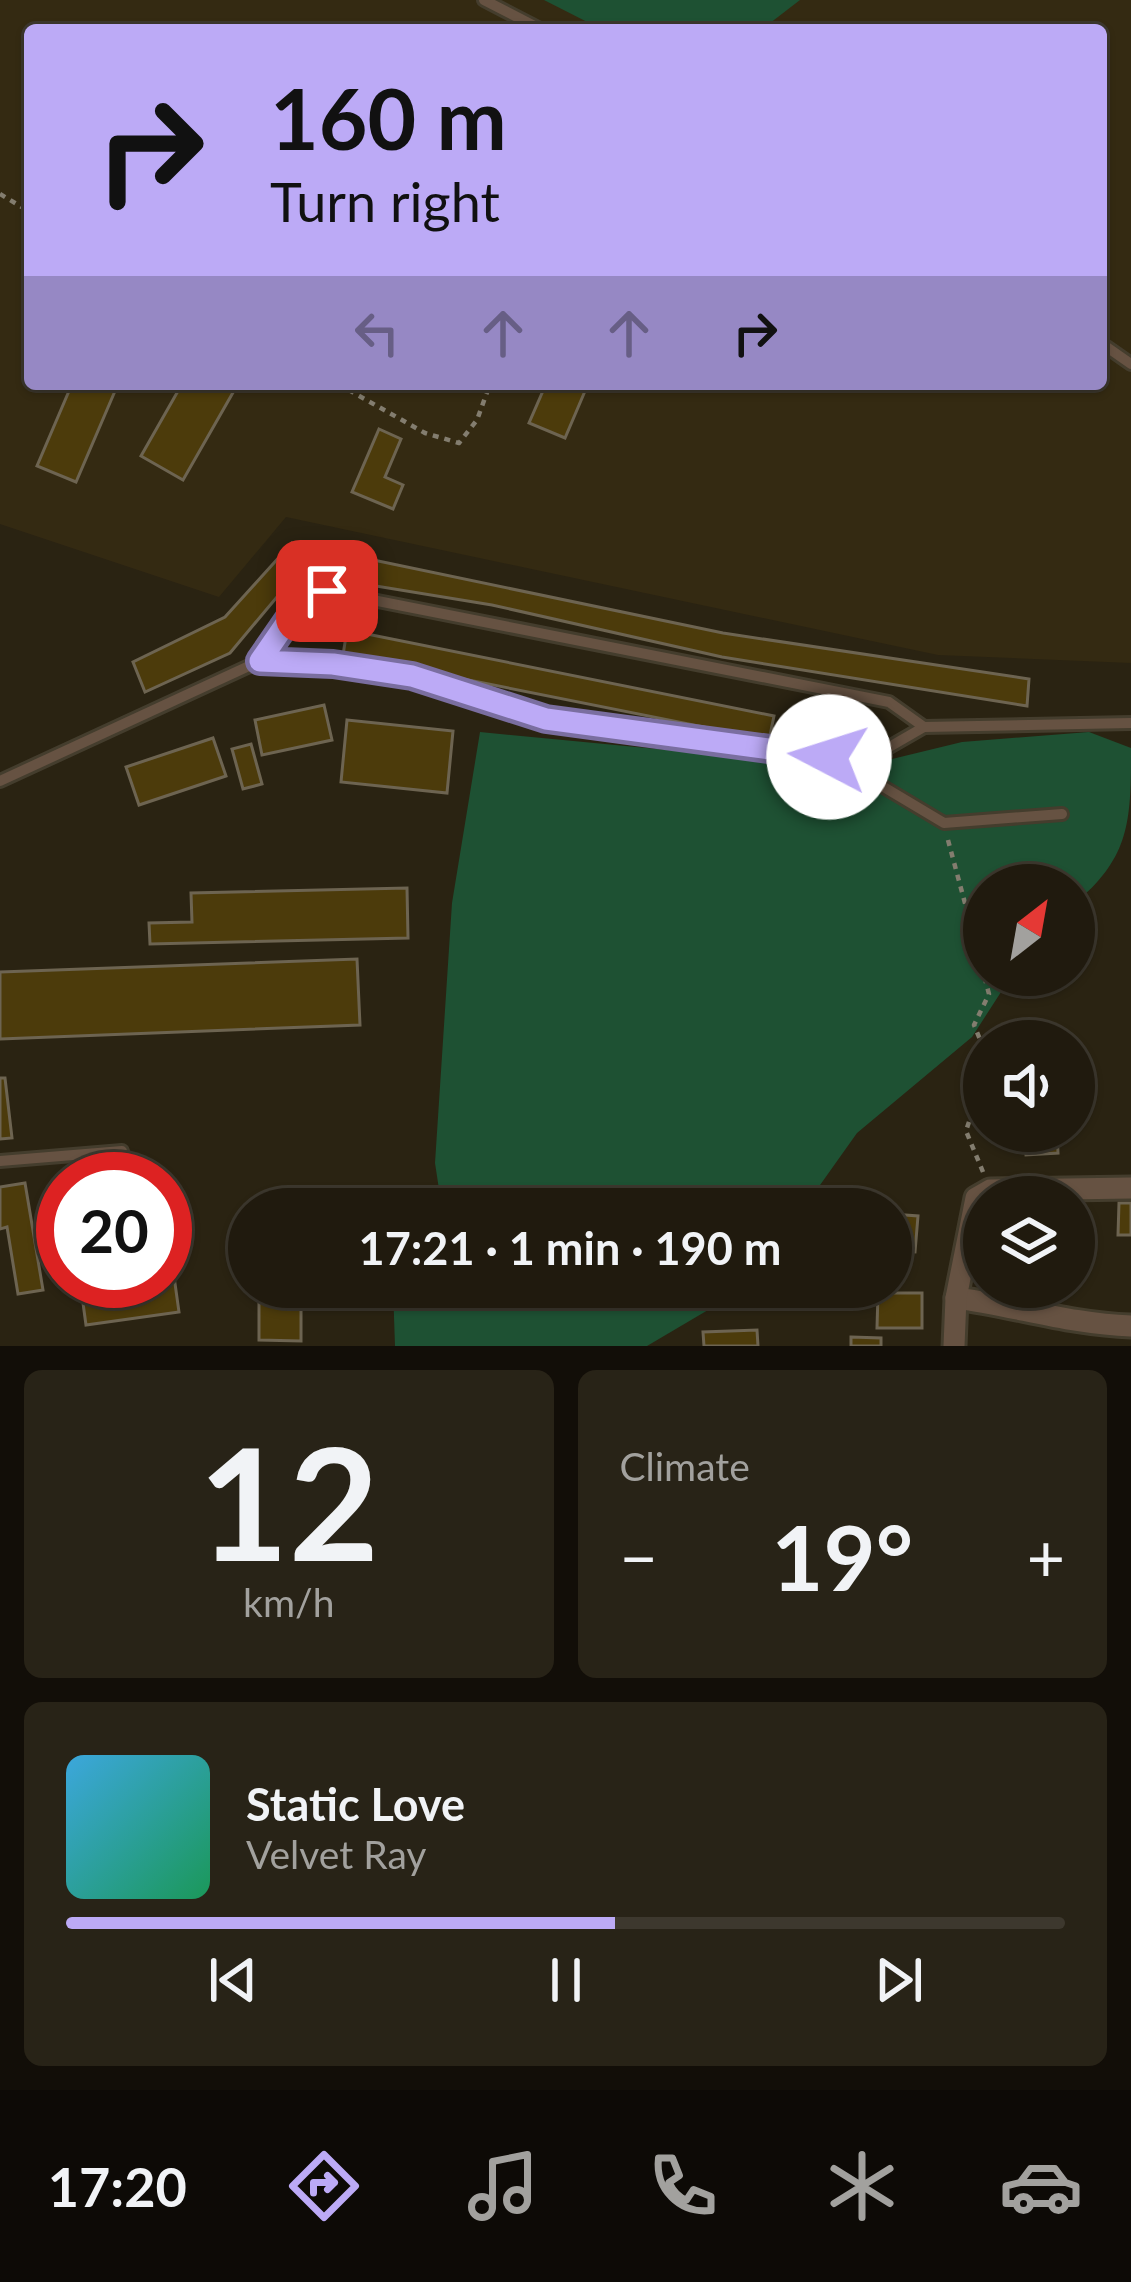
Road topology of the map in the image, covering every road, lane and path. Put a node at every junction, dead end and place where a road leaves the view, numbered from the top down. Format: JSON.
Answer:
{"nodes":[{"id":1,"x":484,"y":0,"type":"edge"},
{"id":2,"x":530,"y":24,"type":"edge"},
{"id":3,"x":348,"y":390,"type":"edge"},
{"id":4,"x":488,"y":390,"type":"edge"},
{"id":5,"x":260,"y":661,"type":"junction"},
{"id":6,"x":1131,"y":722,"type":"edge"},
{"id":7,"x":924,"y":727,"type":"junction"},
{"id":8,"x":865,"y":761,"type":"junction"},
{"id":9,"x":0,"y":781,"type":"edge"},
{"id":10,"x":1062,"y":814,"type":"dead end"},
{"id":11,"x":944,"y":823,"type":"junction"},
{"id":12,"x":963,"y":895,"type":"edge"},
{"id":13,"x":122,"y":1151,"type":"dead end"},
{"id":14,"x":0,"y":1160,"type":"edge"},
{"id":15,"x":1131,"y":1188,"type":"edge"},
{"id":16,"x":1095,"y":1189,"type":"edge"},
{"id":17,"x":963,"y":1263,"type":"edge"},
{"id":18,"x":956,"y":1298,"type":"junction"},
{"id":19,"x":1131,"y":1325,"type":"edge"},
{"id":20,"x":953,"y":1346,"type":"edge"}],
"edges":[{"from":1,"to":2,"type":"lane"},
{"from":3,"to":4,"type":"path"},
{"from":5,"to":7,"type":"lane"},
{"from":5,"to":8,"type":"lane"},
{"from":5,"to":9,"type":"lane"},
{"from":6,"to":7,"type":"lane"},
{"from":7,"to":8,"type":"lane"},
{"from":8,"to":11,"type":"lane"},
{"from":10,"to":11,"type":"lane"},
{"from":11,"to":12,"type":"path"},
{"from":13,"to":14,"type":"lane"},
{"from":15,"to":16,"type":"street"},
{"from":17,"to":18,"type":"street"},
{"from":18,"to":19,"type":"street"},
{"from":18,"to":20,"type":"street"}]}
